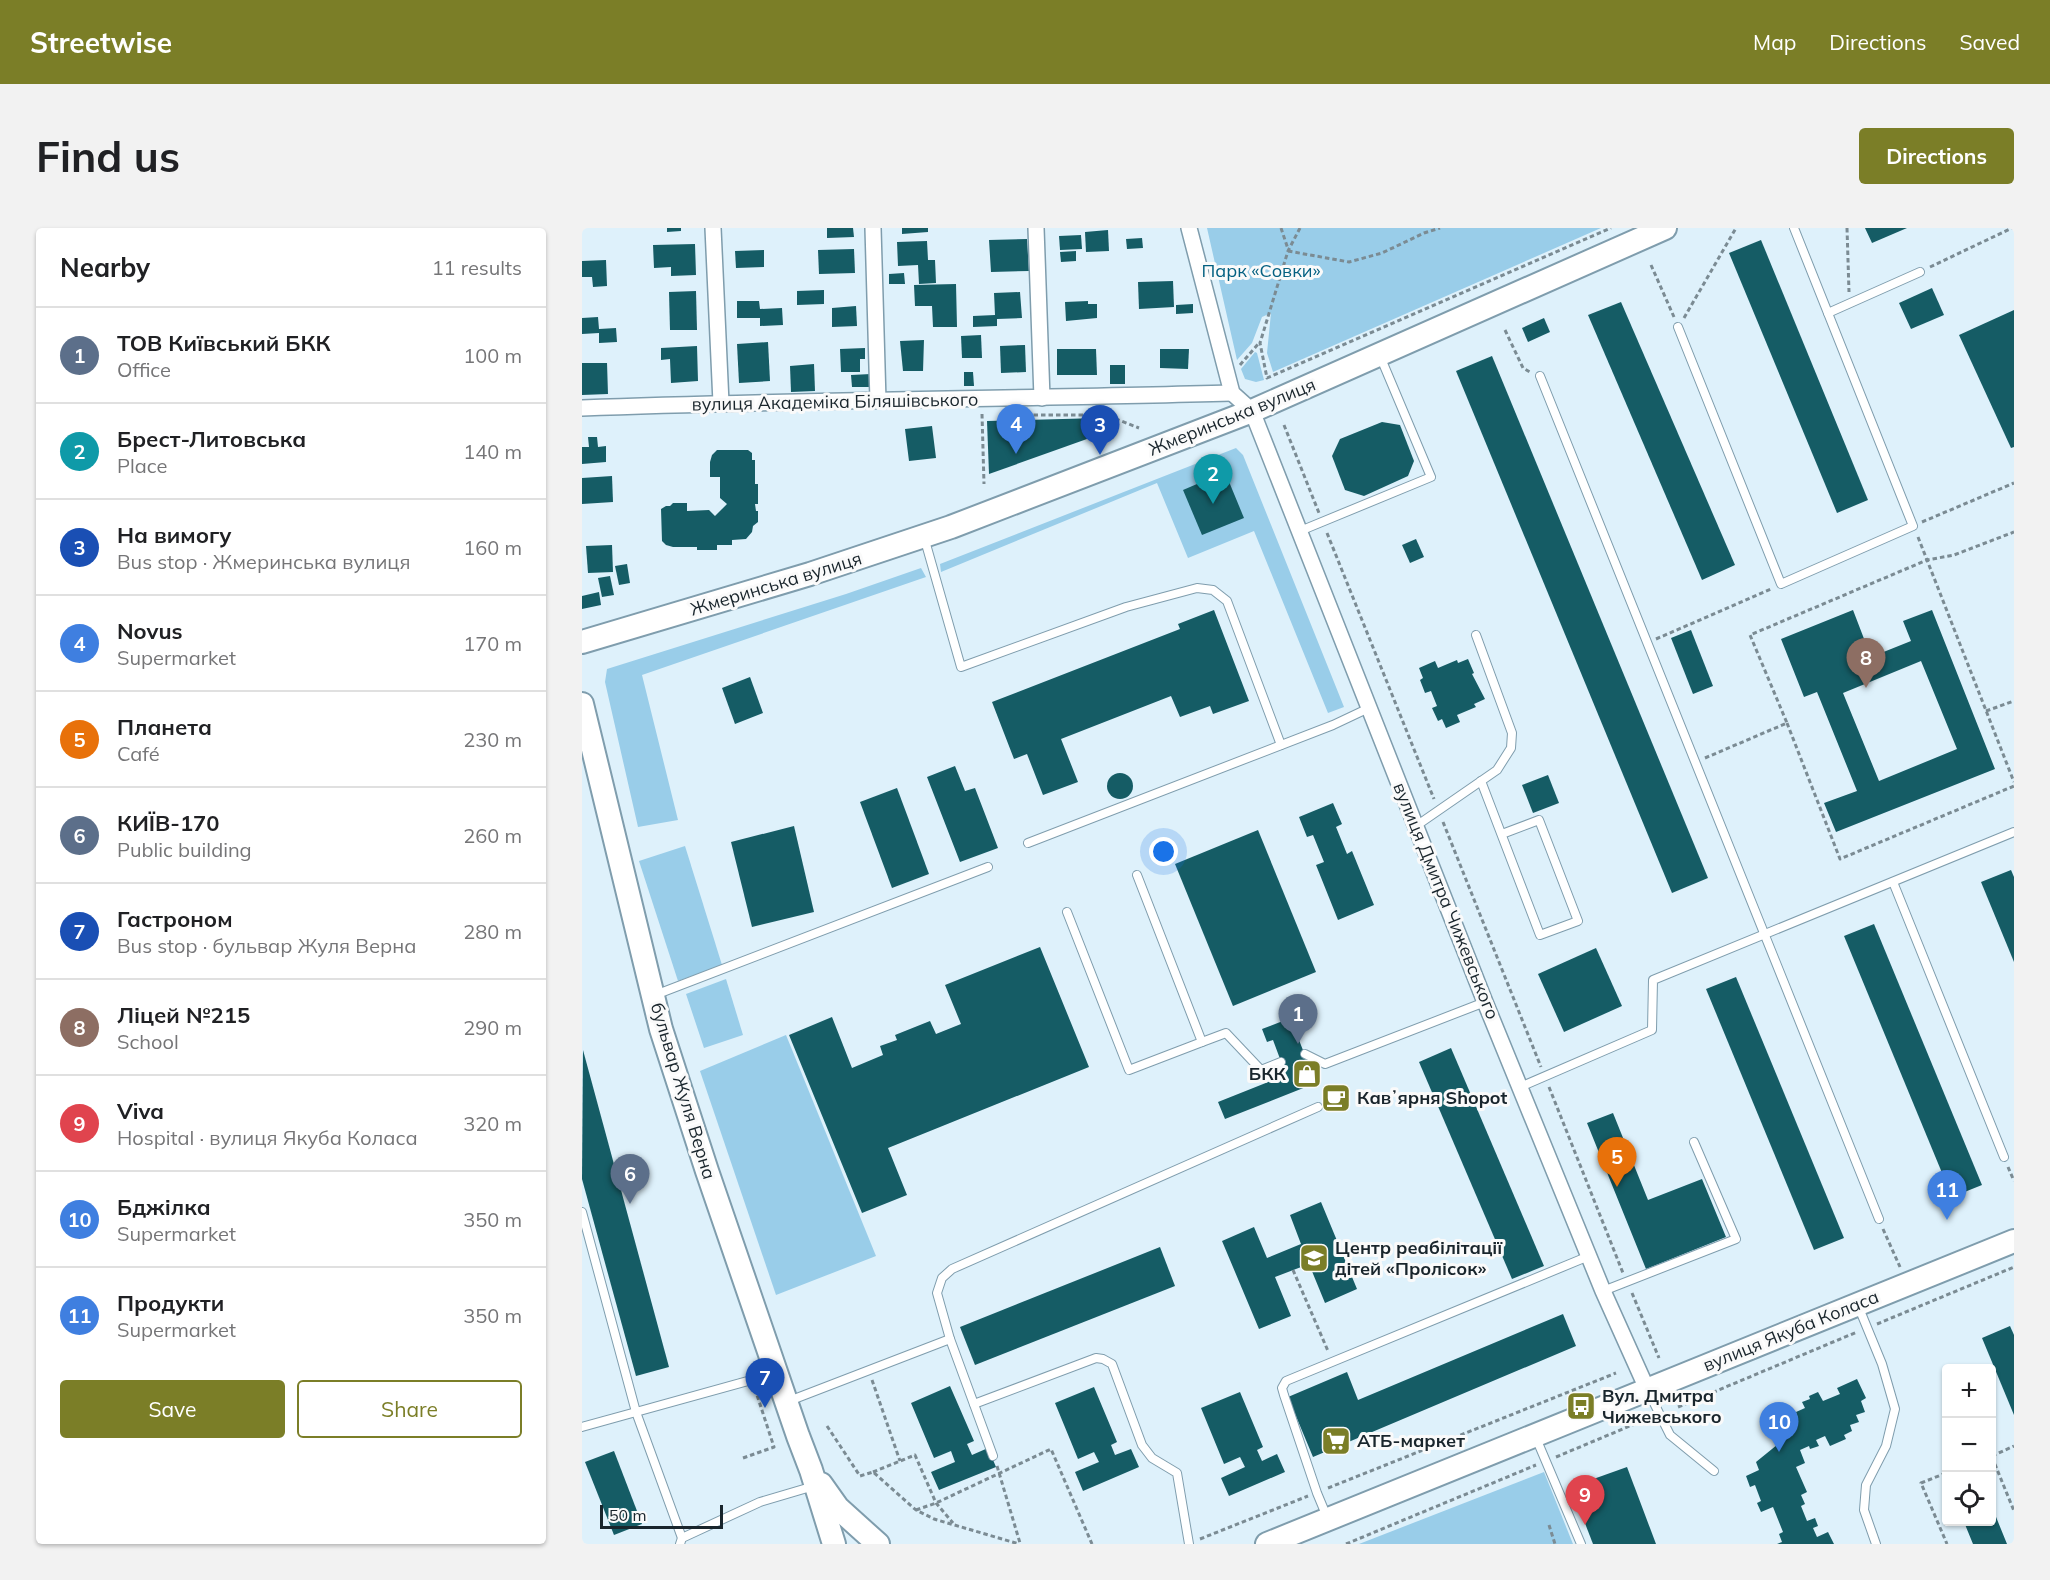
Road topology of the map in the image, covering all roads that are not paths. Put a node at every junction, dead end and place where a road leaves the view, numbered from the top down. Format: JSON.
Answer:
{"nodes":[{"id":1,"x":713,"y":228,"type":"edge"},
{"id":2,"x":873,"y":228,"type":"edge"},
{"id":3,"x":1036,"y":228,"type":"edge"},
{"id":4,"x":1189,"y":228,"type":"edge"},
{"id":5,"x":1665,"y":228,"type":"edge"},
{"id":6,"x":1794,"y":228,"type":"edge"},
{"id":7,"x":1920,"y":272,"type":"road end"},
{"id":8,"x":1828,"y":313,"type":"junction"},
{"id":9,"x":1678,"y":327,"type":"road end"},
{"id":10,"x":1379,"y":355,"type":"junction"},
{"id":11,"x":1539,"y":376,"type":"road end"},
{"id":12,"x":1232,"y":393,"type":"junction"},
{"id":13,"x":1042,"y":398,"type":"junction"},
{"id":14,"x":878,"y":401,"type":"junction"},
{"id":15,"x":721,"y":403,"type":"junction"},
{"id":16,"x":582,"y":408,"type":"edge"},
{"id":17,"x":1252,"y":411,"type":"junction"},
{"id":18,"x":1300,"y":531,"type":"junction"},
{"id":19,"x":924,"y":537,"type":"junction"},
{"id":20,"x":1476,"y":635,"type":"dead end"},
{"id":21,"x":582,"y":642,"type":"edge"},
{"id":22,"x":582,"y":704,"type":"edge"},
{"id":23,"x":1369,"y":708,"type":"junction"},
{"id":24,"x":1281,"y":745,"type":"junction"},
{"id":25,"x":1481,"y":781,"type":"junction"},
{"id":26,"x":1416,"y":826,"type":"junction"},
{"id":27,"x":2014,"y":832,"type":"edge"},
{"id":28,"x":1502,"y":834,"type":"junction"},
{"id":29,"x":1028,"y":843,"type":"dead end"},
{"id":30,"x":988,"y":867,"type":"dead end"},
{"id":31,"x":1137,"y":875,"type":"dead end"},
{"id":32,"x":1893,"y":882,"type":"junction"},
{"id":33,"x":1067,"y":912,"type":"dead end"},
{"id":34,"x":1764,"y":934,"type":"junction"},
{"id":35,"x":653,"y":996,"type":"junction"},
{"id":36,"x":1485,"y":1002,"type":"junction"},
{"id":37,"x":1202,"y":1042,"type":"junction"},
{"id":38,"x":1305,"y":1054,"type":"dead end"},
{"id":39,"x":1281,"y":1062,"type":"dead end"},
{"id":40,"x":1520,"y":1087,"type":"junction"},
{"id":41,"x":1318,"y":1107,"type":"dead end"},
{"id":42,"x":1694,"y":1142,"type":"dead end"},
{"id":43,"x":2004,"y":1156,"type":"dead end"},
{"id":44,"x":582,"y":1212,"type":"edge"},
{"id":45,"x":1879,"y":1219,"type":"road end"},
{"id":46,"x":2013,"y":1243,"type":"edge"},
{"id":47,"x":1589,"y":1256,"type":"junction"},
{"id":48,"x":1603,"y":1291,"type":"junction"},
{"id":49,"x":1857,"y":1304,"type":"junction"},
{"id":50,"x":950,"y":1340,"type":"junction"},
{"id":51,"x":776,"y":1373,"type":"junction"},
{"id":52,"x":1647,"y":1389,"type":"junction"},
{"id":53,"x":786,"y":1402,"type":"junction"},
{"id":54,"x":974,"y":1404,"type":"junction"},
{"id":55,"x":636,"y":1412,"type":"junction"},
{"id":56,"x":582,"y":1427,"type":"edge"},
{"id":57,"x":1535,"y":1435,"type":"junction"},
{"id":58,"x":993,"y":1456,"type":"dead end"},
{"id":59,"x":1714,"y":1471,"type":"dead end"},
{"id":60,"x":813,"y":1478,"type":"junction"},
{"id":61,"x":1328,"y":1519,"type":"junction"},
{"id":62,"x":681,"y":1541,"type":"edge"},
{"id":63,"x":834,"y":1544,"type":"edge"},
{"id":64,"x":878,"y":1544,"type":"edge"},
{"id":65,"x":1189,"y":1544,"type":"edge"},
{"id":66,"x":1267,"y":1544,"type":"edge"},
{"id":67,"x":1581,"y":1544,"type":"edge"},
{"id":68,"x":1876,"y":1544,"type":"edge"}],
"edges":[{"from":1,"to":15,"type":"street"},
{"from":2,"to":14,"type":"street"},
{"from":3,"to":13,"type":"street"},
{"from":4,"to":12,"type":"street"},
{"from":5,"to":10,"type":"street","name":"Жмеринська вулиця"},
{"from":6,"to":8,"type":"lane"},
{"from":7,"to":8,"type":"lane"},
{"from":8,"to":9,"type":"lane"},
{"from":10,"to":17,"type":"street","name":"Жмеринська вулиця"},
{"from":10,"to":18,"type":"lane"},
{"from":11,"to":34,"type":"lane"},
{"from":12,"to":13,"type":"street","name":"вулиця Академіка Біляшівського"},
{"from":12,"to":17,"type":"street"},
{"from":13,"to":14,"type":"street","name":"вулиця Академіка Біляшівського"},
{"from":14,"to":15,"type":"street","name":"вулиця Академіка Біляшівського"},
{"from":15,"to":16,"type":"street","name":"вулиця Академіка Біляшівського"},
{"from":17,"to":18,"type":"street","name":"вулиця Дмитра Чижевського"},
{"from":17,"to":19,"type":"street","name":"Жмеринська вулиця"},
{"from":18,"to":23,"type":"street","name":"вулиця Дмитра Чижевського"},
{"from":19,"to":21,"type":"street","name":"Жмеринська вулиця"},
{"from":19,"to":24,"type":"lane"},
{"from":20,"to":25,"type":"lane"},
{"from":22,"to":35,"type":"street","name":"бульвар Жуля Верна"},
{"from":23,"to":24,"type":"lane"},
{"from":23,"to":26,"type":"street","name":"вулиця Дмитра Чижевського"},
{"from":24,"to":29,"type":"lane"},
{"from":25,"to":26,"type":"lane"},
{"from":25,"to":28,"type":"lane"},
{"from":26,"to":36,"type":"street","name":"вулиця Дмитра Чижевського"},
{"from":27,"to":32,"type":"lane"},
{"from":28,"to":28,"type":"lane"},
{"from":30,"to":35,"type":"lane"},
{"from":31,"to":37,"type":"lane"},
{"from":32,"to":34,"type":"lane"},
{"from":32,"to":43,"type":"lane"},
{"from":33,"to":37,"type":"lane"},
{"from":34,"to":40,"type":"lane"},
{"from":34,"to":45,"type":"lane"},
{"from":35,"to":51,"type":"street","name":"бульвар Жуля Верна"},
{"from":36,"to":38,"type":"lane"},
{"from":36,"to":40,"type":"street","name":"вулиця Дмитра Чижевського"},
{"from":37,"to":39,"type":"lane"},
{"from":40,"to":47,"type":"street","name":"вулиця Дмитра Чижевського"},
{"from":41,"to":50,"type":"lane"},
{"from":42,"to":48,"type":"lane"},
{"from":44,"to":55,"type":"lane"},
{"from":46,"to":49,"type":"street","name":"вулиця Якуба Коласа"},
{"from":47,"to":48,"type":"street","name":"вулиця Дмитра Чижевського"},
{"from":47,"to":61,"type":"lane"},
{"from":48,"to":52,"type":"street","name":"вулиця Дмитра Чижевського"},
{"from":49,"to":52,"type":"street","name":"вулиця Якуба Коласа"},
{"from":49,"to":68,"type":"lane"},
{"from":50,"to":53,"type":"lane"},
{"from":50,"to":54,"type":"lane"},
{"from":51,"to":53,"type":"street","name":"бульвар Жуля Верна"},
{"from":51,"to":55,"type":"lane"},
{"from":52,"to":57,"type":"street","name":"вулиця Якуба Коласа"},
{"from":52,"to":59,"type":"lane"},
{"from":53,"to":60,"type":"street","name":"бульвар Жуля Верна"},
{"from":54,"to":58,"type":"lane"},
{"from":54,"to":65,"type":"lane"},
{"from":55,"to":56,"type":"lane"},
{"from":55,"to":62,"type":"lane"},
{"from":57,"to":61,"type":"street","name":"вулиця Якуба Коласа"},
{"from":57,"to":67,"type":"lane"},
{"from":60,"to":62,"type":"lane"},
{"from":60,"to":63,"type":"street","name":"бульвар Жуля Верна"},
{"from":60,"to":64,"type":"street","name":"бульвар Жуля Верна"},
{"from":61,"to":66,"type":"street","name":"вулиця Якуба Коласа"}]}
